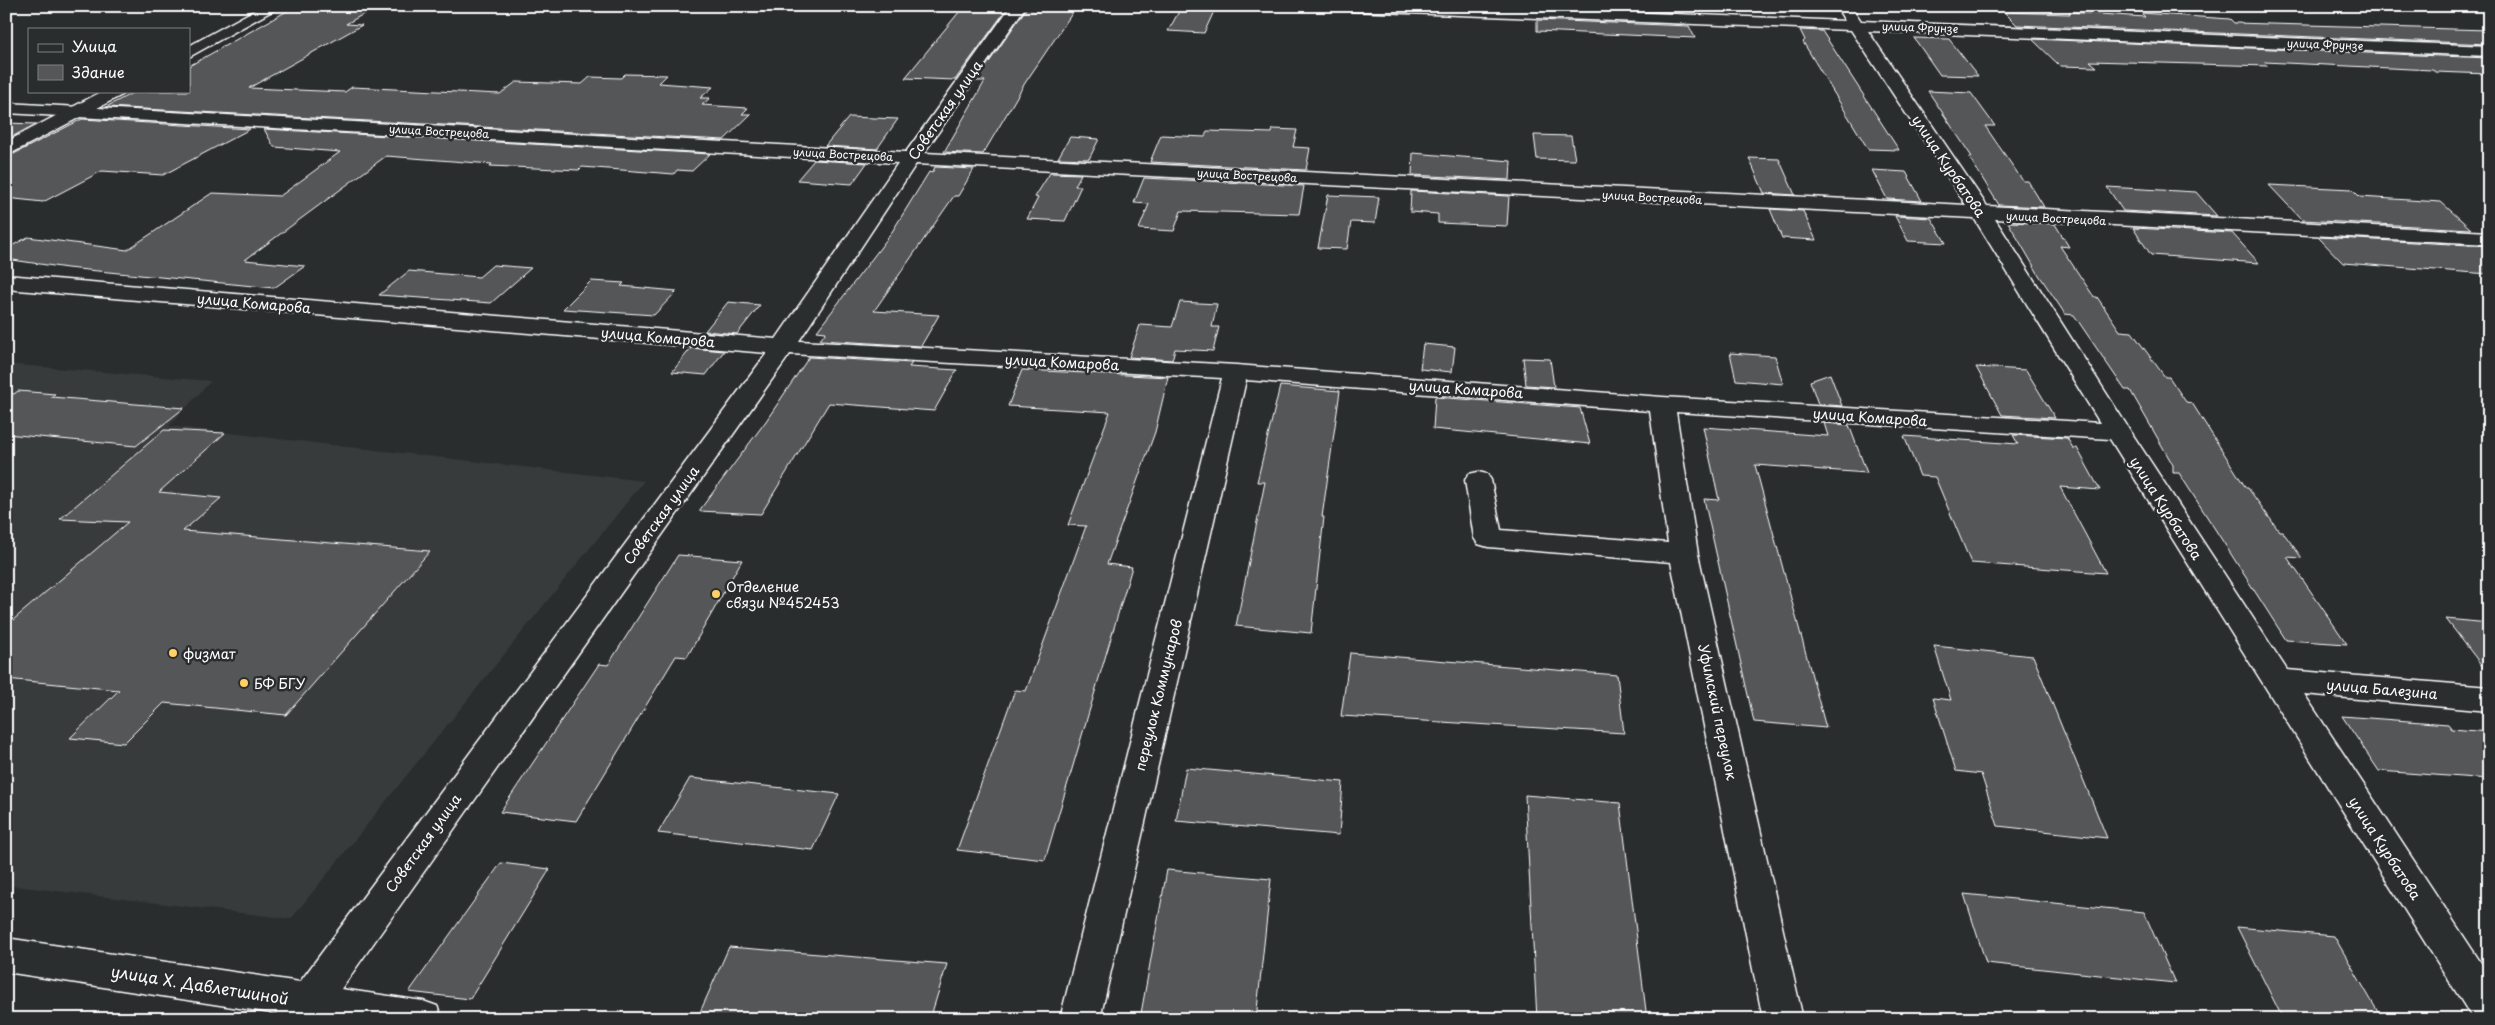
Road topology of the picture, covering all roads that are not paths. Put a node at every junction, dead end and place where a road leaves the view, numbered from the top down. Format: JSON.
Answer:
{"nodes":[{"id":1,"x":274,"y":6,"type":"edge"},
{"id":2,"x":1019,"y":6,"type":"edge"},
{"id":3,"x":1352,"y":6,"type":"edge"},
{"id":4,"x":1848,"y":15,"type":"edge"},
{"id":5,"x":190,"y":51,"type":"edge"},
{"id":6,"x":2489,"y":51,"type":"edge"},
{"id":7,"x":114,"y":92,"type":"edge"},
{"id":8,"x":6,"y":108,"type":"edge"},
{"id":9,"x":79,"y":111,"type":"junction"},
{"id":10,"x":6,"y":150,"type":"edge"},
{"id":11,"x":911,"y":158,"type":"junction"},
{"id":12,"x":1982,"y":214,"type":"junction"},
{"id":13,"x":2489,"y":238,"type":"edge"},
{"id":14,"x":6,"y":282,"type":"edge"},
{"id":15,"x":783,"y":347,"type":"junction"},
{"id":16,"x":1236,"y":372,"type":"junction"},
{"id":17,"x":1662,"y":404,"type":"junction"},
{"id":18,"x":2118,"y":432,"type":"junction"},
{"id":19,"x":1478,"y":480,"type":"dead end"},
{"id":20,"x":1684,"y":554,"type":"junction"},
{"id":21,"x":2276,"y":680,"type":"junction"},
{"id":22,"x":2489,"y":699,"type":"edge"},
{"id":23,"x":6,"y":955,"type":"edge"},
{"id":24,"x":2489,"y":1009,"type":"edge"},
{"id":25,"x":303,"y":1010,"type":"edge"},
{"id":26,"x":423,"y":1019,"type":"edge"},
{"id":27,"x":1080,"y":1019,"type":"edge"},
{"id":28,"x":1784,"y":1019,"type":"edge"}],
"edges":[{"from":1,"to":5,"type":"street"},
{"from":2,"to":11,"type":"street","name":"Советская улица"},
{"from":3,"to":4,"type":"street","name":"улица Фрунзе"},
{"from":4,"to":6,"type":"street","name":"улица Фрунзе"},
{"from":4,"to":12,"type":"street","name":"улица Курбатова"},
{"from":7,"to":9,"type":"street"},
{"from":8,"to":9,"type":"street","name":"улица Вострецова"},
{"from":9,"to":10,"type":"street"},
{"from":9,"to":11,"type":"street","name":"улица Вострецова"},
{"from":11,"to":12,"type":"street","name":"улица Вострецова"},
{"from":11,"to":15,"type":"street","name":"Советская улица"},
{"from":12,"to":13,"type":"street","name":"улица Вострецова"},
{"from":12,"to":18,"type":"street","name":"улица Курбатова"},
{"from":14,"to":15,"type":"street","name":"улица Комарова"},
{"from":15,"to":16,"type":"street","name":"улица Комарова"},
{"from":15,"to":25,"type":"street","name":"Советская улица"},
{"from":16,"to":17,"type":"street","name":"улица Комарова"},
{"from":16,"to":27,"type":"street","name":"переулок Коммунаров"},
{"from":17,"to":18,"type":"street","name":"улица Комарова"},
{"from":17,"to":20,"type":"street","name":"Уфимский переулок"},
{"from":18,"to":21,"type":"street","name":"улица Курбатова"},
{"from":19,"to":20,"type":"street"},
{"from":20,"to":28,"type":"street","name":"Уфимский переулок"},
{"from":21,"to":22,"type":"street","name":"улица Балезина"},
{"from":21,"to":24,"type":"street","name":"улица Курбатова"},
{"from":23,"to":25,"type":"street","name":"улица Х. Давлетшиной"},
{"from":25,"to":26,"type":"street","name":"улица Х. Давлетшиной"}]}
